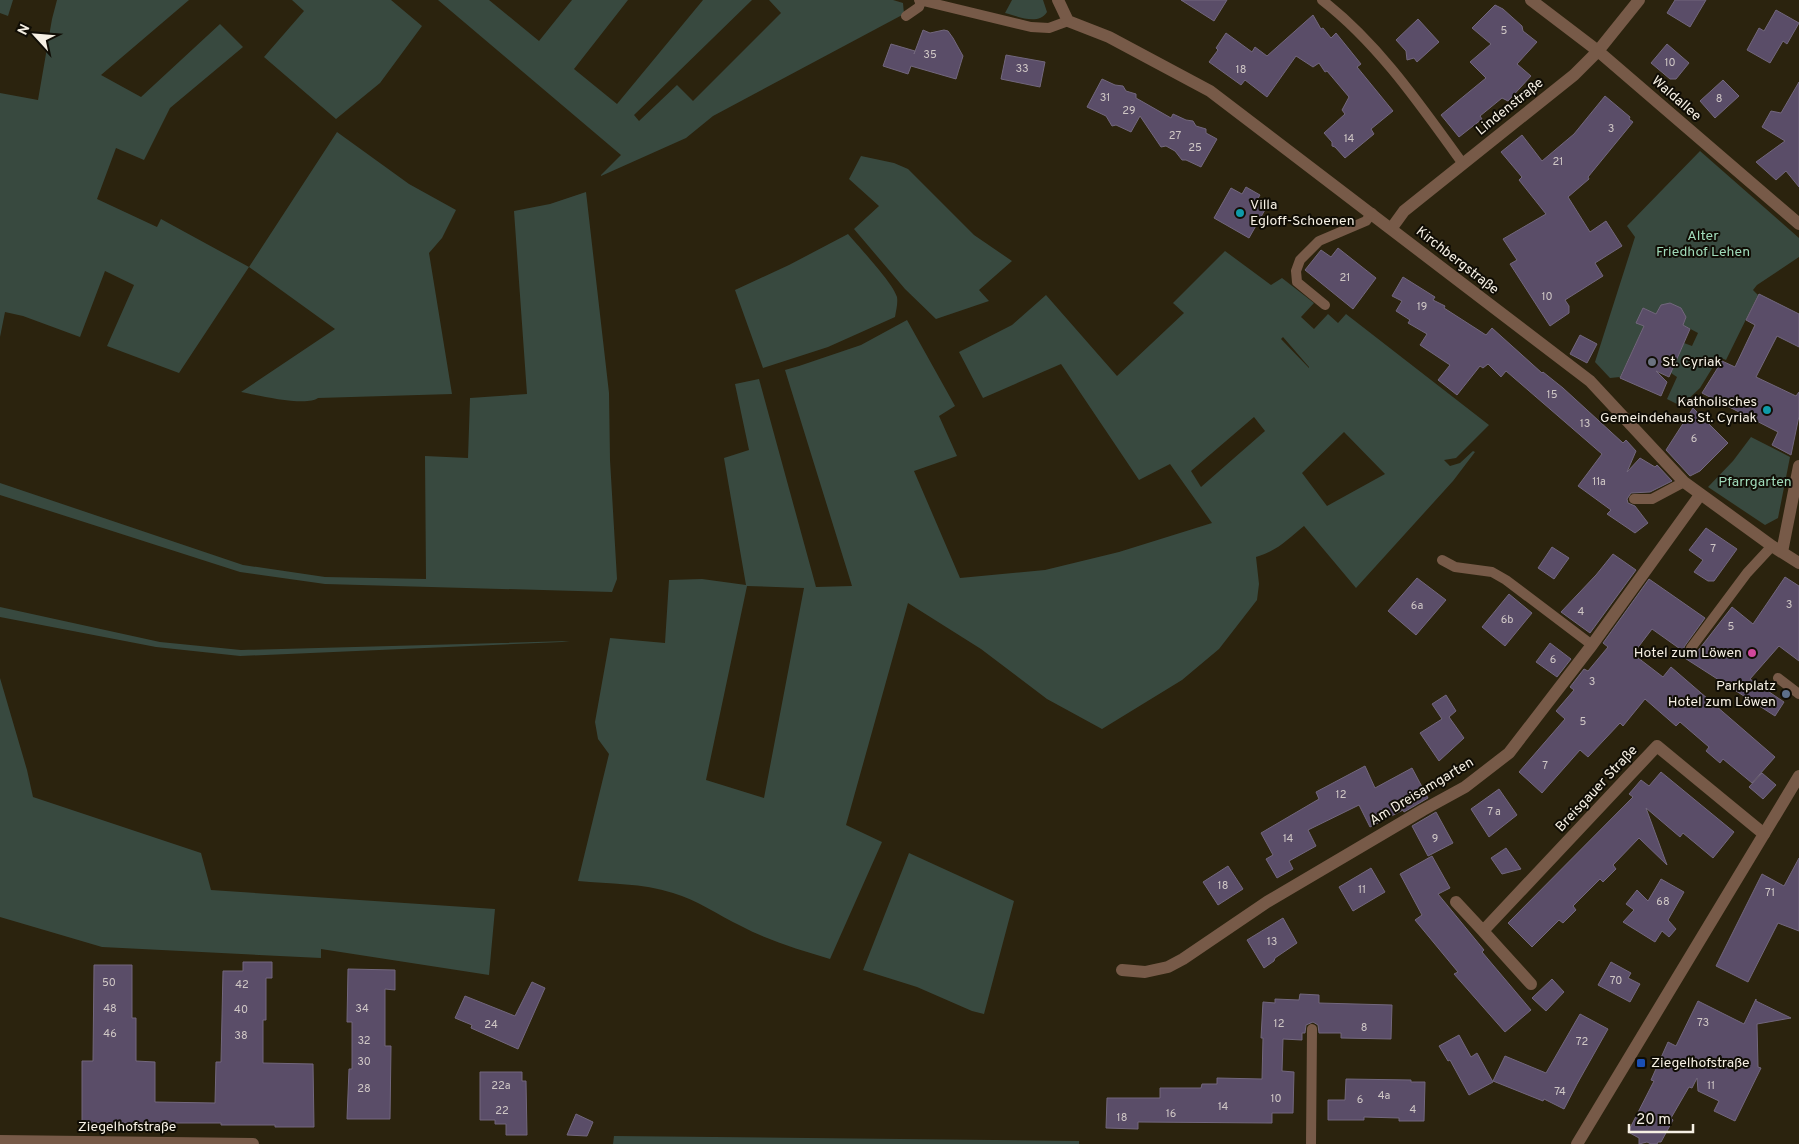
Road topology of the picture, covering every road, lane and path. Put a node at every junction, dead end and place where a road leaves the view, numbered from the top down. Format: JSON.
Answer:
{"nodes":[{"id":1,"x":920,"y":0,"type":"edge"},
{"id":2,"x":1058,"y":0,"type":"edge"},
{"id":3,"x":1322,"y":0,"type":"edge"},
{"id":4,"x":1531,"y":0,"type":"edge"},
{"id":5,"x":1639,"y":0,"type":"edge"},
{"id":6,"x":906,"y":16,"type":"dead end"},
{"id":7,"x":1068,"y":21,"type":"junction"},
{"id":8,"x":1598,"y":51,"type":"junction"},
{"id":9,"x":1463,"y":164,"type":"junction"},
{"id":10,"x":1372,"y":214,"type":"junction"},
{"id":11,"x":1799,"y":224,"type":"edge"},
{"id":12,"x":1391,"y":229,"type":"junction"},
{"id":13,"x":1326,"y":305,"type":"dead end"},
{"id":14,"x":1799,"y":466,"type":"edge"},
{"id":15,"x":1684,"y":482,"type":"junction"},
{"id":16,"x":1700,"y":495,"type":"junction"},
{"id":17,"x":1634,"y":499,"type":"dead end"},
{"id":18,"x":1777,"y":549,"type":"junction"},
{"id":19,"x":1442,"y":560,"type":"dead end"},
{"id":20,"x":1799,"y":563,"type":"edge"},
{"id":21,"x":1592,"y":645,"type":"junction"},
{"id":22,"x":1691,"y":648,"type":"dead end"},
{"id":23,"x":1778,"y":678,"type":"dead end"},
{"id":24,"x":1799,"y":694,"type":"edge"},
{"id":25,"x":1799,"y":776,"type":"edge"},
{"id":26,"x":1795,"y":791,"type":"edge"},
{"id":27,"x":1764,"y":834,"type":"junction"},
{"id":28,"x":1456,"y":902,"type":"dead end"},
{"id":29,"x":1483,"y":931,"type":"junction"},
{"id":30,"x":1122,"y":970,"type":"dead end"},
{"id":31,"x":1532,"y":984,"type":"dead end"},
{"id":32,"x":1312,"y":1030,"type":"dead end"},
{"id":33,"x":0,"y":1141,"type":"edge"},
{"id":34,"x":253,"y":1144,"type":"edge"},
{"id":35,"x":1312,"y":1144,"type":"edge"},
{"id":36,"x":1577,"y":1144,"type":"edge"}],
"edges":[{"from":1,"to":6,"type":"lane"},
{"from":1,"to":7,"type":"lane"},
{"from":2,"to":7,"type":"street"},
{"from":3,"to":9,"type":"lane"},
{"from":4,"to":8,"type":"street","name":"Waldallee"},
{"from":5,"to":8,"type":"street","name":"Lindenstraße"},
{"from":7,"to":10,"type":"street","name":"Kirchbergstraße"},
{"from":8,"to":9,"type":"street","name":"Lindenstraße"},
{"from":8,"to":11,"type":"street","name":"Waldallee"},
{"from":9,"to":12,"type":"street","name":"Lindenstraße"},
{"from":10,"to":12,"type":"street","name":"Kirchbergstraße"},
{"from":10,"to":13,"type":"lane"},
{"from":12,"to":15,"type":"street","name":"Kirchbergstraße"},
{"from":14,"to":18,"type":"street"},
{"from":15,"to":16,"type":"street","name":"Kirchbergstraße"},
{"from":15,"to":17,"type":"lane"},
{"from":16,"to":18,"type":"street","name":"Kirchbergstraße"},
{"from":16,"to":21,"type":"street","name":"Am Dreisamgarten"},
{"from":18,"to":20,"type":"street","name":"Kirchbergstraße"},
{"from":18,"to":22,"type":"lane"},
{"from":19,"to":21,"type":"lane"},
{"from":21,"to":30,"type":"street","name":"Am Dreisamgarten"},
{"from":23,"to":24,"type":"lane"},
{"from":25,"to":26,"type":"street"},
{"from":26,"to":27,"type":"street"},
{"from":27,"to":29,"type":"street","name":"Breisgauer Straße"},
{"from":27,"to":36,"type":"street"},
{"from":28,"to":29,"type":"street"},
{"from":29,"to":31,"type":"street"},
{"from":32,"to":35,"type":"lane"},
{"from":33,"to":34,"type":"street","name":"Ziegelhofstraße"}]}
